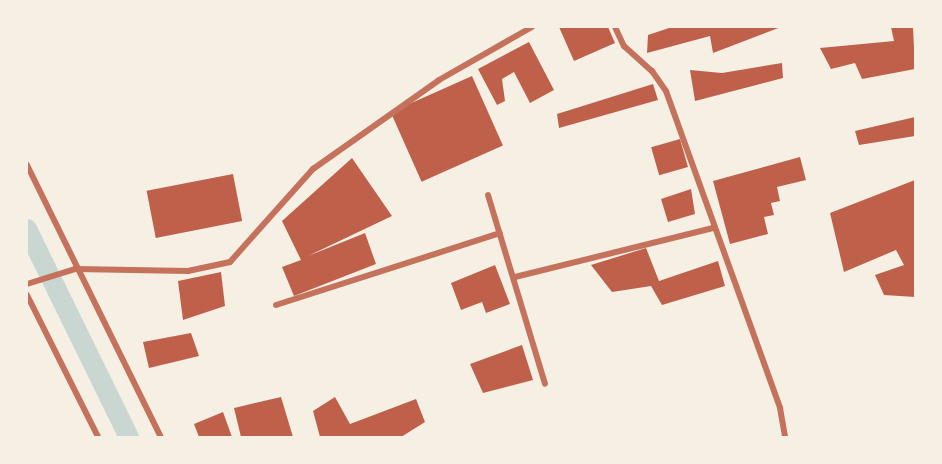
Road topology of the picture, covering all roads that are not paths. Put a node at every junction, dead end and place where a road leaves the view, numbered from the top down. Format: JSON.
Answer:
{"nodes":[{"id":1,"x":532,"y":27,"type":"edge"},
{"id":2,"x":615,"y":27,"type":"edge"},
{"id":3,"x":27,"y":165,"type":"edge"},
{"id":4,"x":488,"y":195,"type":"dead end"},
{"id":5,"x":713,"y":228,"type":"junction"},
{"id":6,"x":500,"y":233,"type":"junction"},
{"id":7,"x":75,"y":268,"type":"junction"},
{"id":8,"x":515,"y":277,"type":"junction"},
{"id":9,"x":30,"y":283,"type":"edge"},
{"id":10,"x":27,"y":295,"type":"edge"},
{"id":11,"x":276,"y":305,"type":"dead end"},
{"id":12,"x":545,"y":384,"type":"dead end"},
{"id":13,"x":98,"y":437,"type":"edge"},
{"id":14,"x":161,"y":437,"type":"edge"},
{"id":15,"x":785,"y":437,"type":"edge"}],
"edges":[{"from":1,"to":7,"type":"street"},
{"from":2,"to":5,"type":"street"},
{"from":3,"to":7,"type":"street"},
{"from":4,"to":6,"type":"street"},
{"from":5,"to":8,"type":"street"},
{"from":5,"to":15,"type":"street"},
{"from":6,"to":8,"type":"street"},
{"from":6,"to":11,"type":"street"},
{"from":7,"to":9,"type":"street"},
{"from":7,"to":14,"type":"street"},
{"from":8,"to":12,"type":"street"},
{"from":10,"to":13,"type":"street"}]}
